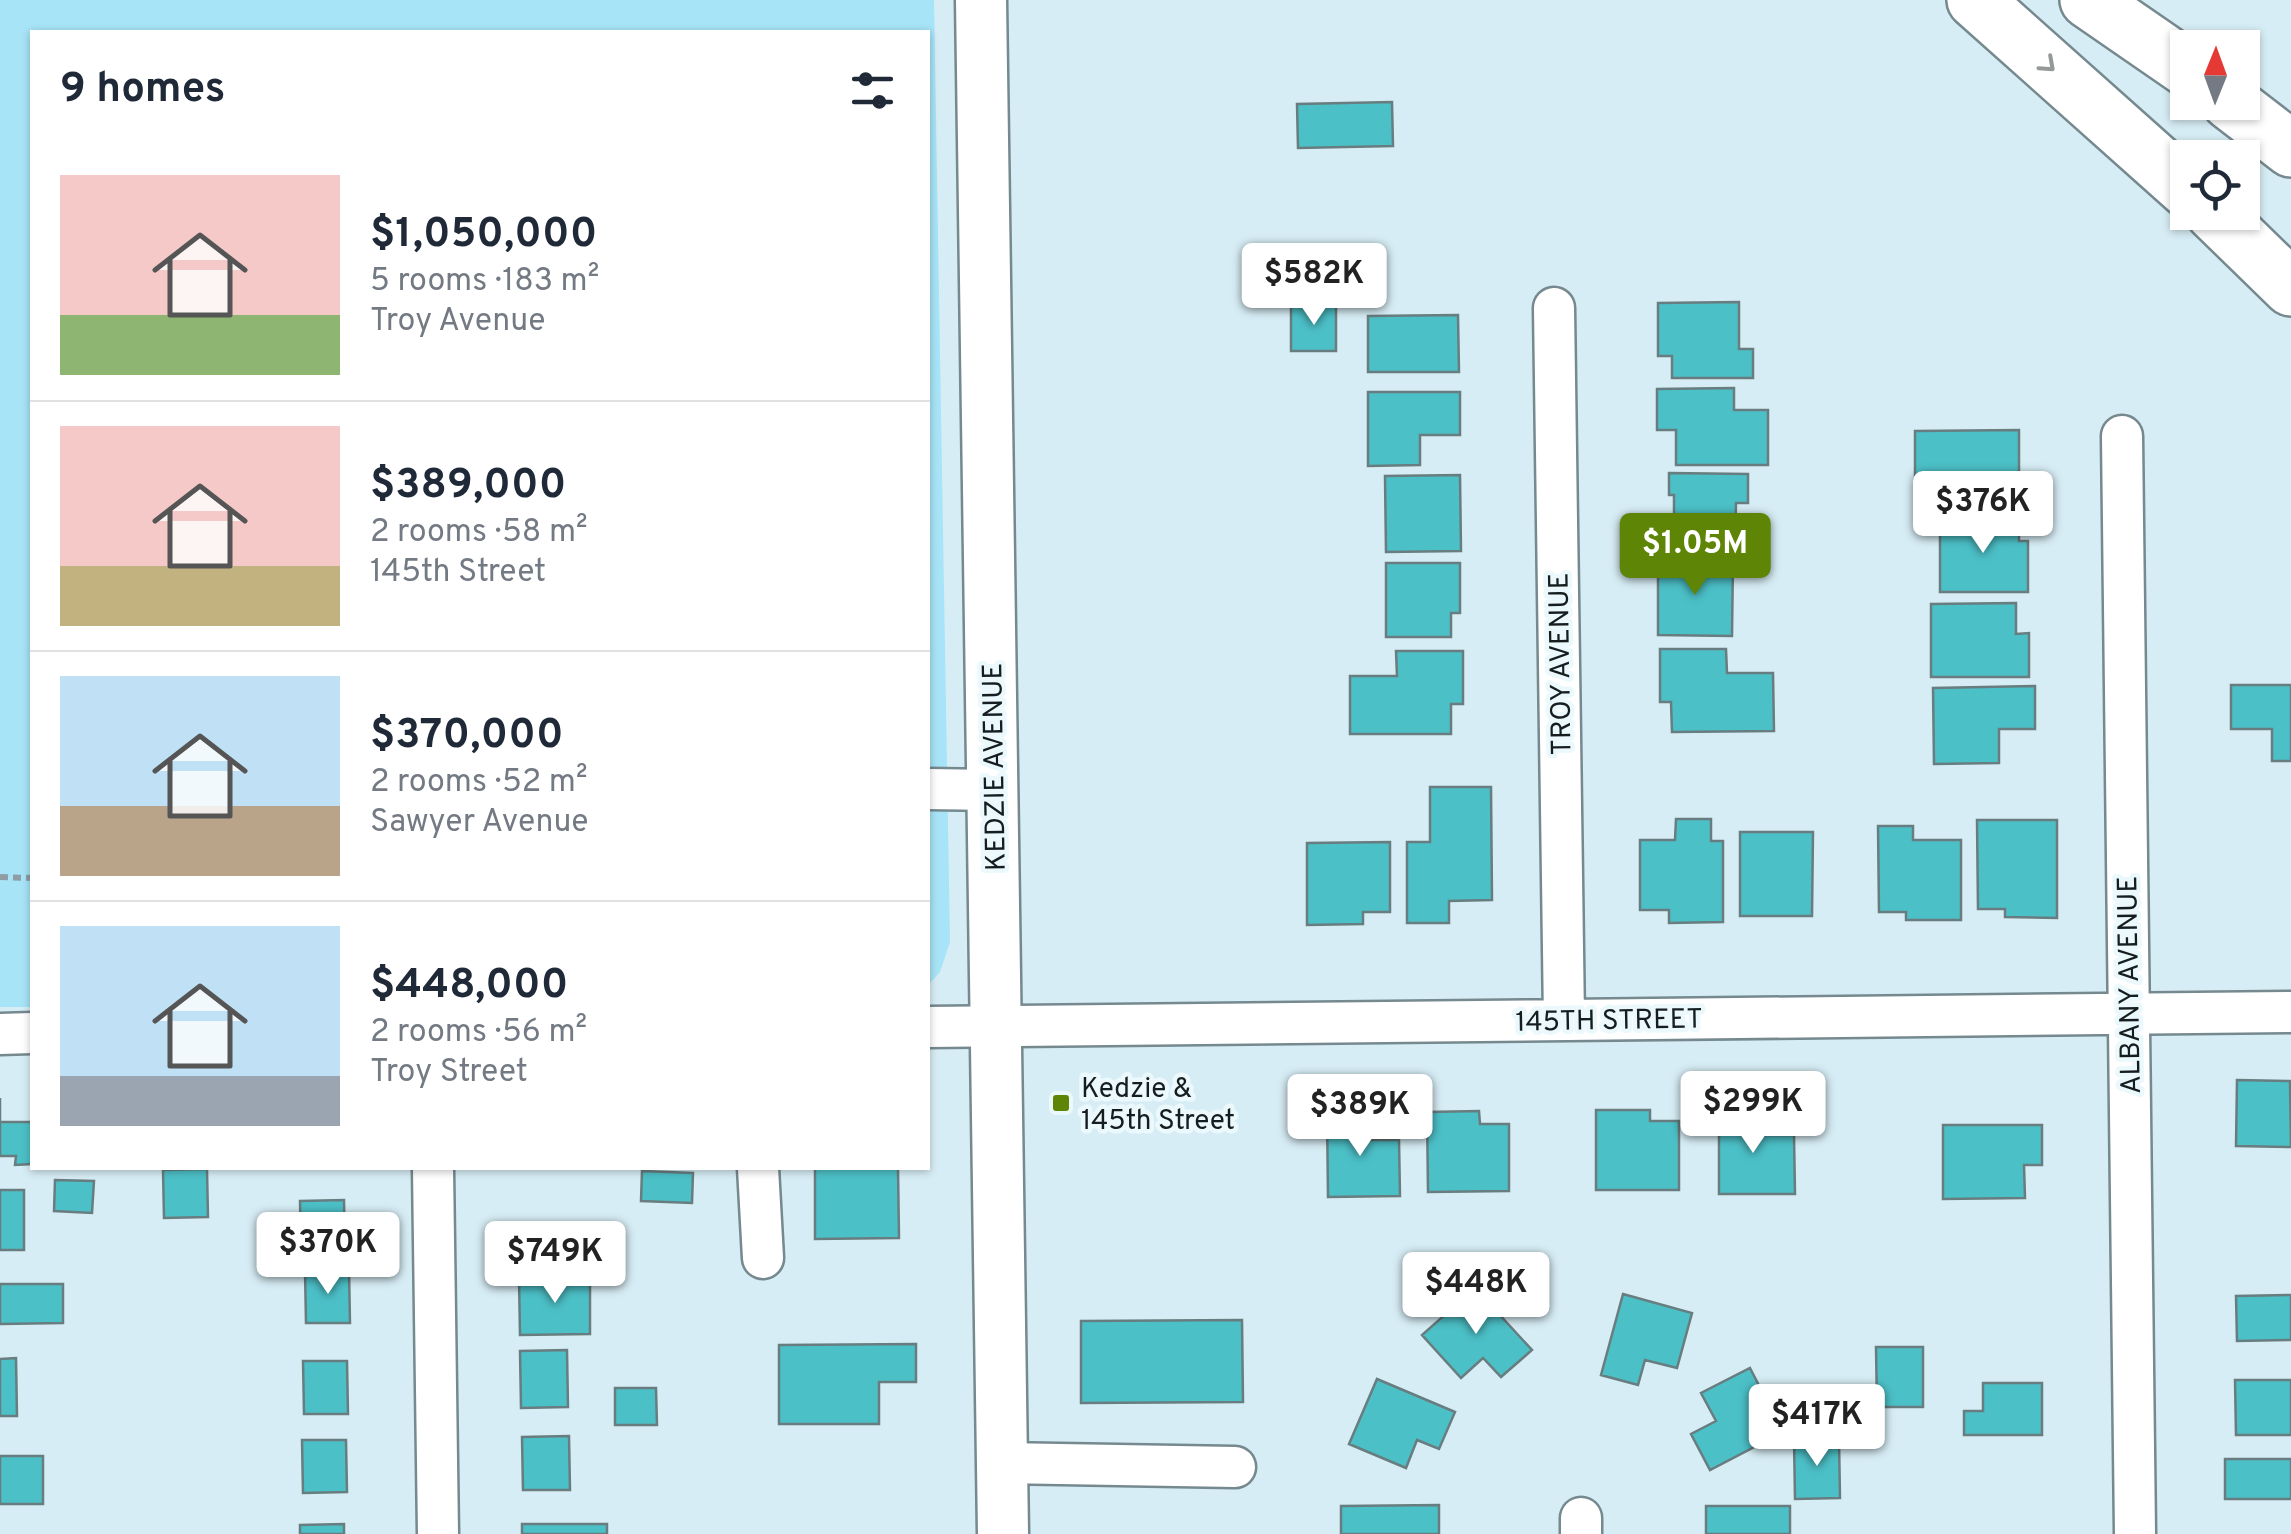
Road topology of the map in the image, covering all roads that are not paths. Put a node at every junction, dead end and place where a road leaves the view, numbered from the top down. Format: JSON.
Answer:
{"nodes":[{"id":1,"x":980,"y":0,"type":"edge"},
{"id":2,"x":1975,"y":0,"type":"edge"},
{"id":3,"x":2088,"y":0,"type":"edge"},
{"id":4,"x":2170,"y":57,"type":"edge"},
{"id":5,"x":2253,"y":120,"type":"edge"},
{"id":6,"x":2291,"y":150,"type":"edge"},
{"id":7,"x":2170,"y":174,"type":"edge"},
{"id":8,"x":2231,"y":230,"type":"edge"},
{"id":9,"x":2291,"y":288,"type":"edge"},
{"id":10,"x":1554,"y":308,"type":"dead end"},
{"id":11,"x":2122,"y":436,"type":"dead end"},
{"id":12,"x":930,"y":790,"type":"edge"},
{"id":13,"x":994,"y":790,"type":"junction"},
{"id":14,"x":2291,"y":1012,"type":"edge"},
{"id":15,"x":2129,"y":1013,"type":"junction"},
{"id":16,"x":1564,"y":1020,"type":"junction"},
{"id":17,"x":930,"y":1027,"type":"edge"},
{"id":18,"x":998,"y":1027,"type":"junction"},
{"id":19,"x":0,"y":1034,"type":"edge"},
{"id":20,"x":30,"y":1034,"type":"edge"},
{"id":21,"x":433,"y":1170,"type":"edge"},
{"id":22,"x":758,"y":1170,"type":"edge"},
{"id":23,"x":763,"y":1258,"type":"dead end"},
{"id":24,"x":1002,"y":1463,"type":"junction"},
{"id":25,"x":1236,"y":1466,"type":"dead end"},
{"id":26,"x":438,"y":1534,"type":"edge"},
{"id":27,"x":1003,"y":1534,"type":"edge"},
{"id":28,"x":2135,"y":1534,"type":"edge"}],
"edges":[{"from":1,"to":13,"type":"main road","name":"KEDZIE AVENUE"},
{"from":2,"to":7,"type":"highway","one_way":true},
{"from":3,"to":4,"type":"highway"},
{"from":5,"to":6,"type":"highway"},
{"from":8,"to":9,"type":"highway"},
{"from":10,"to":16,"type":"street","name":"TROY AVENUE"},
{"from":11,"to":15,"type":"street","name":"ALBANY AVENUE"},
{"from":12,"to":13,"type":"street"},
{"from":13,"to":18,"type":"main road","name":"KEDZIE AVENUE"},
{"from":14,"to":15,"type":"street","name":"145TH STREET"},
{"from":15,"to":16,"type":"street","name":"145TH STREET"},
{"from":15,"to":28,"type":"street","name":"ALBANY AVENUE"},
{"from":16,"to":18,"type":"street","name":"145TH STREET"},
{"from":17,"to":18,"type":"street","name":"145TH STREET"},
{"from":18,"to":24,"type":"main road","name":"KEDZIE AVENUE"},
{"from":19,"to":20,"type":"street"},
{"from":21,"to":26,"type":"street"},
{"from":22,"to":23,"type":"street"},
{"from":24,"to":25,"type":"street"},
{"from":24,"to":27,"type":"main road","name":"KEDZIE AVENUE"}]}
